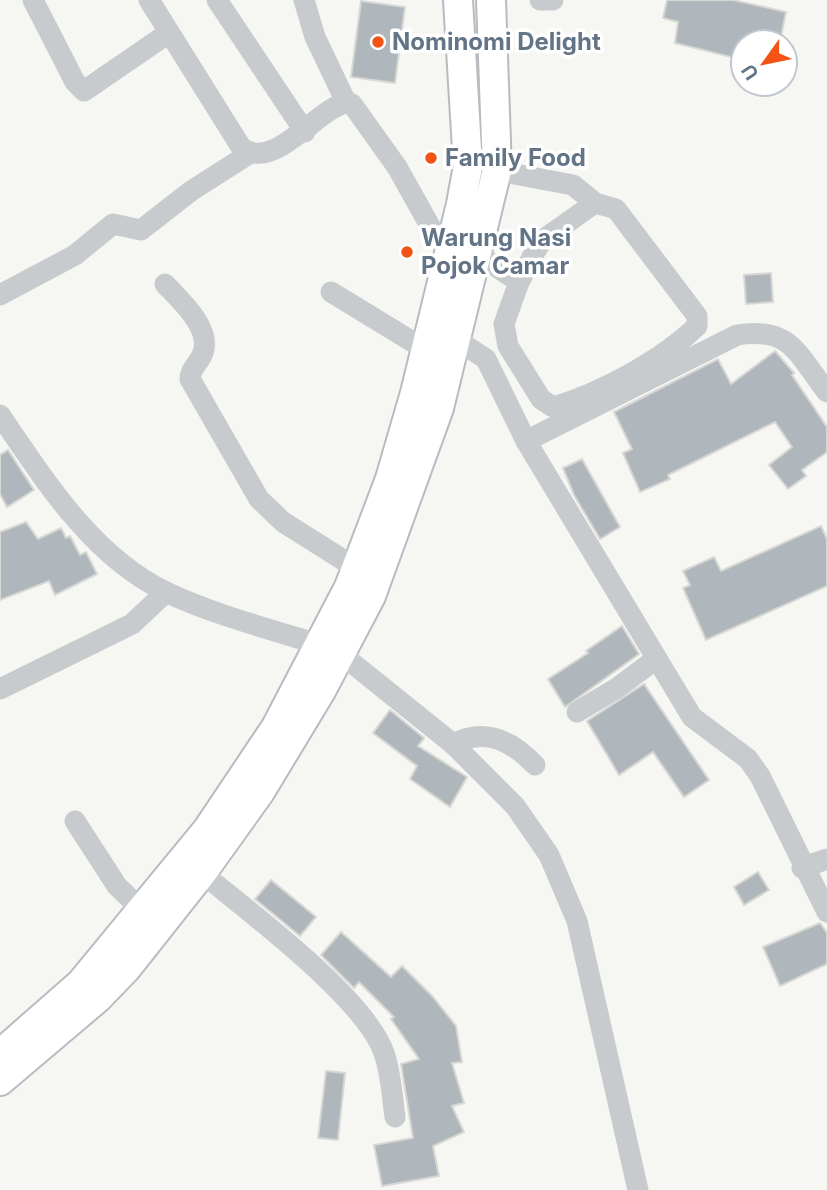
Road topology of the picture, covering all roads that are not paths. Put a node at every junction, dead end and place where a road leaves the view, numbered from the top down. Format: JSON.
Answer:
{"nodes":[{"id":1,"x":33,"y":0,"type":"edge"},
{"id":2,"x":149,"y":0,"type":"edge"},
{"id":3,"x":217,"y":0,"type":"edge"},
{"id":4,"x":304,"y":0,"type":"edge"},
{"id":5,"x":458,"y":0,"type":"edge"},
{"id":6,"x":491,"y":0,"type":"edge"},
{"id":7,"x":540,"y":0,"type":"edge"},
{"id":8,"x":553,"y":0,"type":"edge"},
{"id":9,"x":167,"y":34,"type":"junction"},
{"id":10,"x":346,"y":102,"type":"junction"},
{"id":11,"x":305,"y":132,"type":"junction"},
{"id":12,"x":249,"y":154,"type":"junction"},
{"id":13,"x":468,"y":166,"type":"junction"},
{"id":14,"x":496,"y":170,"type":"junction"},
{"id":15,"x":595,"y":203,"type":"junction"},
{"id":16,"x":464,"y":249,"type":"junction"},
{"id":17,"x":519,"y":282,"type":"junction"},
{"id":18,"x":165,"y":284,"type":"dead end"},
{"id":19,"x":331,"y":292,"type":"dead end"},
{"id":20,"x":0,"y":295,"type":"edge"},
{"id":21,"x":457,"y":340,"type":"junction"},
{"id":22,"x":426,"y":350,"type":"junction"},
{"id":23,"x":431,"y":383,"type":"junction"},
{"id":24,"x":827,"y":392,"type":"edge"},
{"id":25,"x":0,"y":415,"type":"edge"},
{"id":26,"x":526,"y":441,"type":"junction"},
{"id":27,"x":359,"y":584,"type":"junction"},
{"id":28,"x":166,"y":592,"type":"junction"},
{"id":29,"x":330,"y":649,"type":"junction"},
{"id":30,"x":656,"y":659,"type":"junction"},
{"id":31,"x":0,"y":689,"type":"edge"},
{"id":32,"x":577,"y":712,"type":"dead end"},
{"id":33,"x":453,"y":744,"type":"junction"},
{"id":34,"x":535,"y":765,"type":"dead end"},
{"id":35,"x":251,"y":786,"type":"junction"},
{"id":36,"x":75,"y":821,"type":"dead end"},
{"id":37,"x":827,"y":859,"type":"edge"},
{"id":38,"x":802,"y":867,"type":"junction"},
{"id":39,"x":202,"y":873,"type":"junction"},
{"id":40,"x":142,"y":910,"type":"junction"},
{"id":41,"x":827,"y":912,"type":"edge"},
{"id":42,"x":116,"y":961,"type":"junction"},
{"id":43,"x":61,"y":1016,"type":"junction"},
{"id":44,"x":0,"y":1054,"type":"edge"},
{"id":45,"x":0,"y":1081,"type":"edge"},
{"id":46,"x":395,"y":1116,"type":"dead end"},
{"id":47,"x":638,"y":1190,"type":"edge"}],
"edges":[{"from":1,"to":9,"type":"street"},
{"from":2,"to":9,"type":"street"},
{"from":3,"to":11,"type":"street"},
{"from":4,"to":10,"type":"street"},
{"from":5,"to":13,"type":"main road"},
{"from":6,"to":14,"type":"main road"},
{"from":7,"to":8,"type":"street"},
{"from":9,"to":12,"type":"street"},
{"from":10,"to":11,"type":"street"},
{"from":10,"to":16,"type":"street"},
{"from":11,"to":12,"type":"street"},
{"from":12,"to":20,"type":"street"},
{"from":13,"to":14,"type":"street"},
{"from":13,"to":16,"type":"main road"},
{"from":14,"to":15,"type":"street"},
{"from":14,"to":16,"type":"main road"},
{"from":15,"to":17,"type":"street"},
{"from":15,"to":17,"type":"street"},
{"from":16,"to":17,"type":"street"},
{"from":16,"to":21,"type":"main road"},
{"from":16,"to":22,"type":"main road"},
{"from":18,"to":27,"type":"street"},
{"from":19,"to":22,"type":"street"},
{"from":21,"to":23,"type":"main road"},
{"from":21,"to":26,"type":"street"},
{"from":22,"to":23,"type":"main road"},
{"from":23,"to":27,"type":"main road"},
{"from":24,"to":26,"type":"street"},
{"from":25,"to":28,"type":"street"},
{"from":26,"to":30,"type":"street"},
{"from":27,"to":29,"type":"main road"},
{"from":28,"to":29,"type":"street"},
{"from":28,"to":31,"type":"street"},
{"from":29,"to":33,"type":"street"},
{"from":29,"to":35,"type":"main road"},
{"from":30,"to":32,"type":"street"},
{"from":30,"to":38,"type":"street"},
{"from":33,"to":34,"type":"street"},
{"from":33,"to":47,"type":"street"},
{"from":35,"to":39,"type":"main road"},
{"from":35,"to":40,"type":"main road"},
{"from":36,"to":40,"type":"street"},
{"from":37,"to":38,"type":"street"},
{"from":38,"to":41,"type":"street"},
{"from":39,"to":42,"type":"main road"},
{"from":39,"to":46,"type":"street"},
{"from":40,"to":42,"type":"main road"},
{"from":42,"to":43,"type":"main road"},
{"from":43,"to":44,"type":"main road"},
{"from":43,"to":45,"type":"main road"}]}
